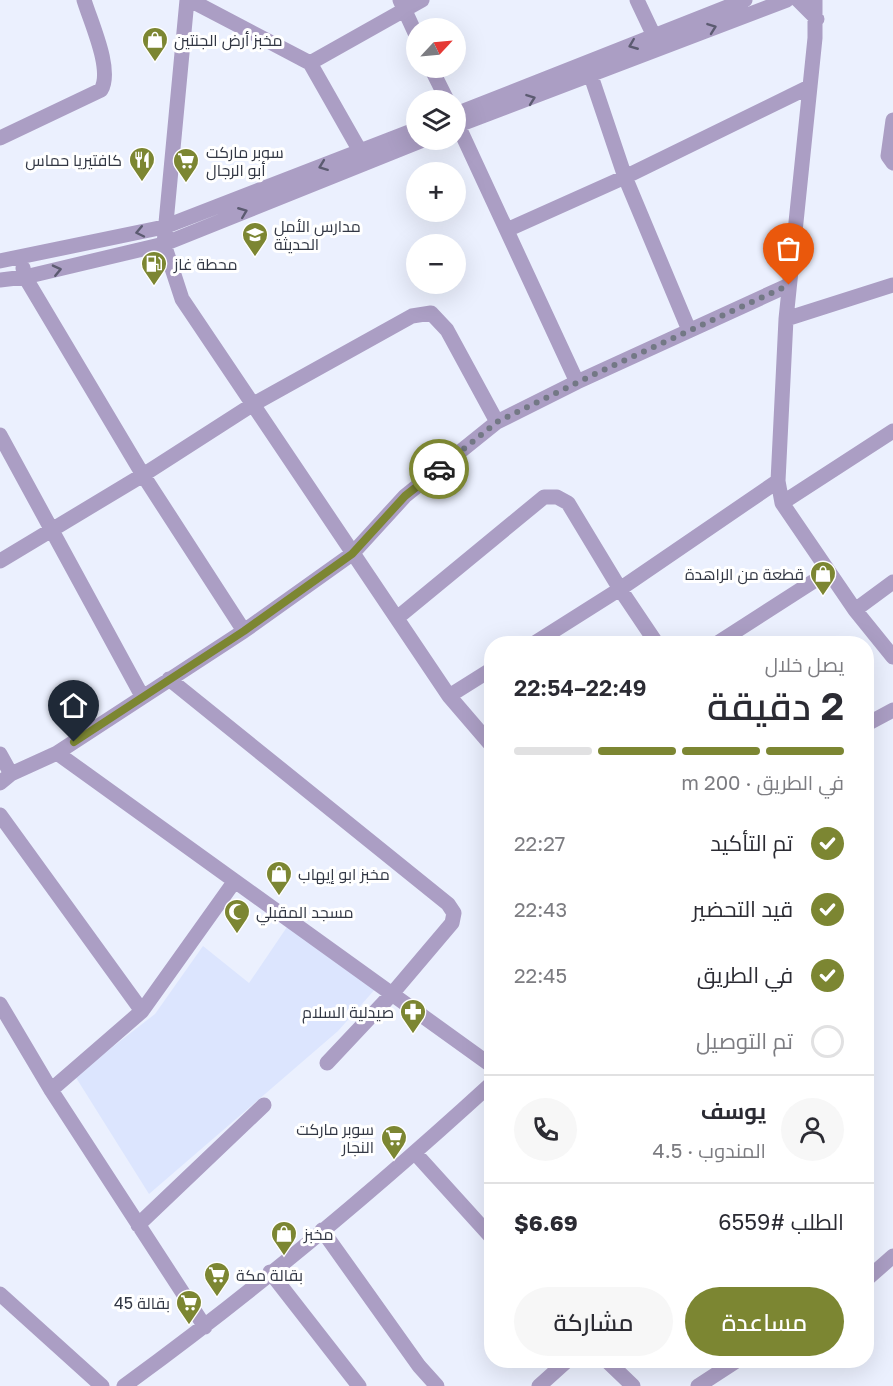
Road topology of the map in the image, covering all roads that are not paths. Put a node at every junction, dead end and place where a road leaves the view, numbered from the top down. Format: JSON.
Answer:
{"nodes":[{"id":1,"x":84,"y":0,"type":"edge"},
{"id":2,"x":188,"y":0,"type":"edge"},
{"id":3,"x":422,"y":0,"type":"edge"},
{"id":4,"x":637,"y":0,"type":"edge"},
{"id":5,"x":746,"y":0,"type":"edge"},
{"id":6,"x":787,"y":0,"type":"edge"},
{"id":7,"x":798,"y":0,"type":"edge"},
{"id":8,"x":815,"y":0,"type":"edge"},
{"id":9,"x":402,"y":5,"type":"edge"},
{"id":10,"x":817,"y":19,"type":"junction"},
{"id":11,"x":654,"y":36,"type":"junction"},
{"id":12,"x":310,"y":63,"type":"junction"},
{"id":13,"x":591,"y":76,"type":"junction"},
{"id":14,"x":809,"y":87,"type":"junction"},
{"id":15,"x":466,"y":118,"type":"edge"},
{"id":16,"x":466,"y":119,"type":"edge"},
{"id":17,"x":893,"y":120,"type":"edge"},
{"id":18,"x":406,"y":133,"type":"edge"},
{"id":19,"x":0,"y":138,"type":"edge"},
{"id":20,"x":466,"y":143,"type":"edge"},
{"id":21,"x":406,"y":147,"type":"edge"},
{"id":22,"x":360,"y":151,"type":"junction"},
{"id":23,"x":893,"y":163,"type":"edge"},
{"id":24,"x":625,"y":177,"type":"junction"},
{"id":25,"x":164,"y":227,"type":"junction"},
{"id":26,"x":507,"y":230,"type":"junction"},
{"id":27,"x":164,"y":244,"type":"junction"},
{"id":28,"x":20,"y":259,"type":"junction"},
{"id":29,"x":0,"y":261,"type":"edge"},
{"id":30,"x":25,"y":277,"type":"junction"},
{"id":31,"x":0,"y":280,"type":"edge"},
{"id":32,"x":789,"y":285,"type":"junction"},
{"id":33,"x":893,"y":285,"type":"edge"},
{"id":34,"x":786,"y":319,"type":"junction"},
{"id":35,"x":689,"y":330,"type":"junction"},
{"id":36,"x":577,"y":382,"type":"junction"},
{"id":37,"x":252,"y":405,"type":"junction"},
{"id":38,"x":497,"y":422,"type":"junction"},
{"id":39,"x":893,"y":431,"type":"edge"},
{"id":40,"x":0,"y":435,"type":"edge"},
{"id":41,"x":143,"y":475,"type":"junction"},
{"id":42,"x":778,"y":481,"type":"junction"},
{"id":43,"x":782,"y":503,"type":"junction"},
{"id":44,"x":53,"y":530,"type":"junction"},
{"id":45,"x":352,"y":554,"type":"junction"},
{"id":46,"x":0,"y":561,"type":"edge"},
{"id":47,"x":828,"y":572,"type":"junction"},
{"id":48,"x":893,"y":582,"type":"edge"},
{"id":49,"x":620,"y":589,"type":"junction"},
{"id":50,"x":855,"y":610,"type":"junction"},
{"id":51,"x":397,"y":618,"type":"junction"},
{"id":52,"x":244,"y":631,"type":"junction"},
{"id":53,"x":546,"y":636,"type":"edge"},
{"id":54,"x":652,"y":636,"type":"edge"},
{"id":55,"x":728,"y":636,"type":"edge"},
{"id":56,"x":893,"y":657,"type":"edge"},
{"id":57,"x":484,"y":674,"type":"edge"},
{"id":58,"x":169,"y":679,"type":"junction"},
{"id":59,"x":142,"y":696,"type":"junction"},
{"id":60,"x":449,"y":696,"type":"junction"},
{"id":61,"x":893,"y":710,"type":"edge"},
{"id":62,"x":874,"y":720,"type":"edge"},
{"id":63,"x":484,"y":738,"type":"edge"},
{"id":64,"x":57,"y":753,"type":"junction"},
{"id":65,"x":0,"y":754,"type":"edge"},
{"id":66,"x":5,"y":779,"type":"edge"},
{"id":67,"x":0,"y":815,"type":"edge"},
{"id":68,"x":234,"y":882,"type":"junction"},
{"id":69,"x":391,"y":994,"type":"junction"},
{"id":70,"x":0,"y":1004,"type":"edge"},
{"id":71,"x":142,"y":1011,"type":"junction"},
{"id":72,"x":484,"y":1060,"type":"edge"},
{"id":73,"x":327,"y":1063,"type":"dead end"},
{"id":74,"x":51,"y":1090,"type":"junction"},
{"id":75,"x":484,"y":1090,"type":"edge"},
{"id":76,"x":264,"y":1105,"type":"dead end"},
{"id":77,"x":415,"y":1153,"type":"junction"},
{"id":78,"x":138,"y":1225,"type":"junction"},
{"id":79,"x":484,"y":1229,"type":"edge"},
{"id":80,"x":322,"y":1230,"type":"junction"},
{"id":81,"x":893,"y":1256,"type":"edge"},
{"id":82,"x":270,"y":1272,"type":"junction"},
{"id":83,"x":874,"y":1273,"type":"edge"},
{"id":84,"x":0,"y":1294,"type":"edge"},
{"id":85,"x":205,"y":1327,"type":"junction"},
{"id":86,"x":559,"y":1368,"type":"edge"},
{"id":87,"x":614,"y":1368,"type":"edge"},
{"id":88,"x":726,"y":1368,"type":"edge"},
{"id":89,"x":102,"y":1386,"type":"edge"},
{"id":90,"x":124,"y":1386,"type":"edge"},
{"id":91,"x":360,"y":1386,"type":"edge"},
{"id":92,"x":437,"y":1386,"type":"edge"},
{"id":93,"x":539,"y":1386,"type":"edge"},
{"id":94,"x":633,"y":1386,"type":"edge"},
{"id":95,"x":698,"y":1386,"type":"edge"}],
"edges":[{"from":1,"to":19,"type":"street"},
{"from":2,"to":12,"type":"street"},
{"from":2,"to":25,"type":"street"},
{"from":3,"to":9,"type":"street"},
{"from":4,"to":11,"type":"street"},
{"from":5,"to":11,"type":"street"},
{"from":13,"to":6,"type":"street","one_way":true},
{"from":7,"to":10,"type":"street"},
{"from":8,"to":10,"type":"street"},
{"from":9,"to":12,"type":"street"},
{"from":10,"to":14,"type":"street"},
{"from":11,"to":15,"type":"street","one_way":true},
{"from":12,"to":22,"type":"street"},
{"from":16,"to":13,"type":"street","one_way":true},
{"from":13,"to":24,"type":"street"},
{"from":14,"to":24,"type":"street"},
{"from":14,"to":32,"type":"street"},
{"from":17,"to":23,"type":"street"},
{"from":18,"to":22,"type":"street"},
{"from":20,"to":26,"type":"street"},
{"from":27,"to":21,"type":"street","one_way":true},
{"from":22,"to":25,"type":"street","one_way":true},
{"from":24,"to":26,"type":"street"},
{"from":24,"to":35,"type":"street"},
{"from":25,"to":27,"type":"street"},
{"from":25,"to":28,"type":"street","one_way":true},
{"from":26,"to":36,"type":"street"},
{"from":30,"to":27,"type":"street","one_way":true},
{"from":27,"to":37,"type":"street"},
{"from":28,"to":29,"type":"street"},
{"from":28,"to":30,"type":"street"},
{"from":30,"to":31,"type":"street"},
{"from":30,"to":41,"type":"street"},
{"from":32,"to":34,"type":"street"},
{"from":32,"to":35,"type":"street"},
{"from":33,"to":34,"type":"street"},
{"from":34,"to":42,"type":"street"},
{"from":35,"to":36,"type":"street"},
{"from":36,"to":38,"type":"street"},
{"from":37,"to":38,"type":"street"},
{"from":37,"to":41,"type":"street"},
{"from":37,"to":45,"type":"street"},
{"from":38,"to":45,"type":"street"},
{"from":39,"to":43,"type":"street"},
{"from":40,"to":44,"type":"street"},
{"from":41,"to":44,"type":"street"},
{"from":41,"to":52,"type":"street"},
{"from":42,"to":43,"type":"street"},
{"from":42,"to":49,"type":"street"},
{"from":43,"to":47,"type":"street"},
{"from":44,"to":46,"type":"street"},
{"from":44,"to":59,"type":"street"},
{"from":45,"to":51,"type":"street"},
{"from":45,"to":52,"type":"street"},
{"from":47,"to":50,"type":"street"},
{"from":47,"to":55,"type":"street"},
{"from":48,"to":50,"type":"street"},
{"from":49,"to":51,"type":"street"},
{"from":49,"to":53,"type":"street"},
{"from":49,"to":54,"type":"street"},
{"from":50,"to":56,"type":"street"},
{"from":51,"to":60,"type":"street"},
{"from":52,"to":58,"type":"street"},
{"from":57,"to":60,"type":"street"},
{"from":58,"to":59,"type":"street"},
{"from":58,"to":69,"type":"street"},
{"from":59,"to":64,"type":"street"},
{"from":60,"to":63,"type":"street"},
{"from":61,"to":62,"type":"street"},
{"from":64,"to":66,"type":"street"},
{"from":64,"to":68,"type":"street"},
{"from":65,"to":66,"type":"street"},
{"from":67,"to":71,"type":"street"},
{"from":68,"to":69,"type":"street"},
{"from":68,"to":71,"type":"street"},
{"from":69,"to":72,"type":"street"},
{"from":69,"to":73,"type":"street"},
{"from":70,"to":74,"type":"street"},
{"from":71,"to":74,"type":"street"},
{"from":74,"to":78,"type":"street"},
{"from":75,"to":77,"type":"street"},
{"from":76,"to":78,"type":"street"},
{"from":77,"to":79,"type":"street"},
{"from":77,"to":80,"type":"street"},
{"from":78,"to":85,"type":"street"},
{"from":80,"to":82,"type":"street"},
{"from":80,"to":92,"type":"street"},
{"from":81,"to":83,"type":"street"},
{"from":82,"to":85,"type":"street"},
{"from":82,"to":91,"type":"street"},
{"from":84,"to":89,"type":"street"},
{"from":85,"to":90,"type":"street"},
{"from":86,"to":93,"type":"street"},
{"from":87,"to":94,"type":"street"},
{"from":88,"to":95,"type":"street"}]}
